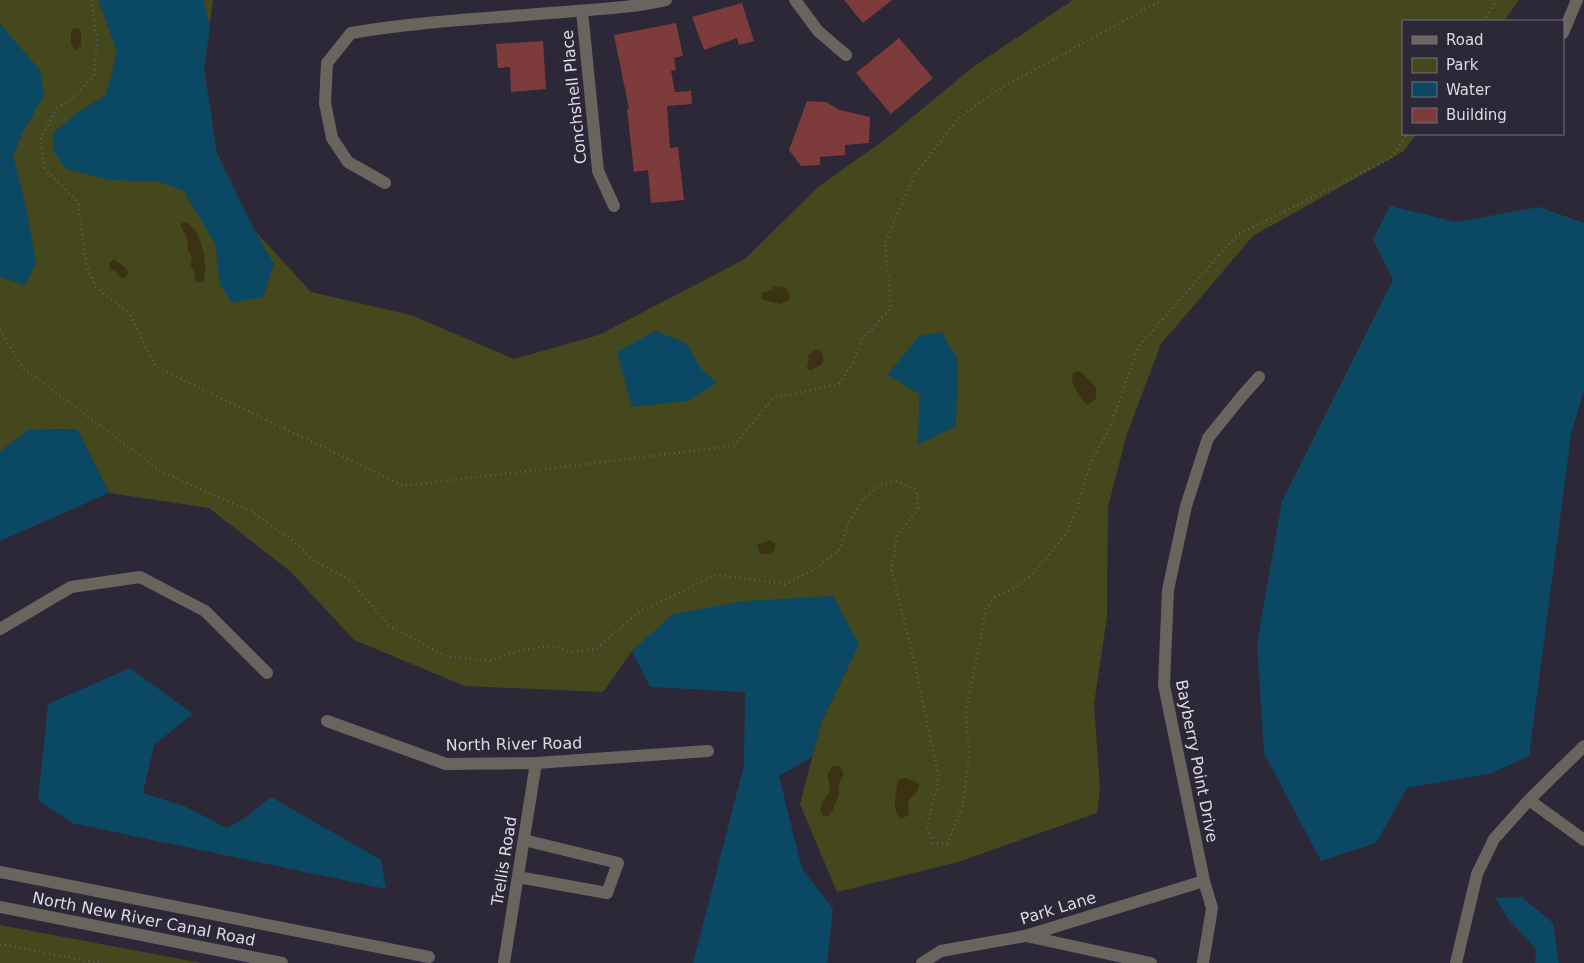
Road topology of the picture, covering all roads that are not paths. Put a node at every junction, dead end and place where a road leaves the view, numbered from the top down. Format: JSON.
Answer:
{"nodes":[{"id":1,"x":666,"y":0,"type":"edge"},
{"id":2,"x":795,"y":0,"type":"edge"},
{"id":3,"x":1577,"y":0,"type":"edge"},
{"id":4,"x":582,"y":11,"type":"junction"},
{"id":5,"x":1564,"y":32,"type":"edge"},
{"id":6,"x":846,"y":55,"type":"dead end"},
{"id":7,"x":384,"y":184,"type":"dead end"},
{"id":8,"x":614,"y":206,"type":"dead end"},
{"id":9,"x":1259,"y":377,"type":"dead end"},
{"id":10,"x":0,"y":629,"type":"edge"},
{"id":11,"x":267,"y":673,"type":"dead end"},
{"id":12,"x":327,"y":721,"type":"dead end"},
{"id":13,"x":1584,"y":746,"type":"edge"},
{"id":14,"x":708,"y":751,"type":"dead end"},
{"id":15,"x":536,"y":763,"type":"junction"},
{"id":16,"x":1529,"y":800,"type":"junction"},
{"id":17,"x":524,"y":840,"type":"junction"},
{"id":18,"x":1584,"y":840,"type":"edge"},
{"id":19,"x":0,"y":872,"type":"edge"},
{"id":20,"x":518,"y":877,"type":"junction"},
{"id":21,"x":1204,"y":881,"type":"junction"},
{"id":22,"x":0,"y":907,"type":"edge"},
{"id":23,"x":1026,"y":936,"type":"junction"},
{"id":24,"x":429,"y":957,"type":"dead end"},
{"id":25,"x":506,"y":961,"type":"edge"},
{"id":26,"x":282,"y":963,"type":"edge"},
{"id":27,"x":922,"y":963,"type":"edge"},
{"id":28,"x":1151,"y":963,"type":"edge"},
{"id":29,"x":1203,"y":963,"type":"edge"},
{"id":30,"x":1456,"y":963,"type":"edge"}],
"edges":[{"from":1,"to":4,"type":"street"},
{"from":2,"to":6,"type":"street"},
{"from":3,"to":5,"type":"street"},
{"from":4,"to":7,"type":"street"},
{"from":4,"to":8,"type":"street","name":"Conchshell Place"},
{"from":9,"to":21,"type":"street","name":"Bayberry Point Drive"},
{"from":10,"to":11,"type":"street"},
{"from":12,"to":15,"type":"street","name":"North River Road"},
{"from":13,"to":16,"type":"street"},
{"from":14,"to":15,"type":"street","name":"North River Road"},
{"from":15,"to":17,"type":"street","name":"Trellis Road"},
{"from":16,"to":18,"type":"street"},
{"from":16,"to":30,"type":"street"},
{"from":17,"to":20,"type":"street","name":"Trellis Road"},
{"from":17,"to":20,"type":"street"},
{"from":19,"to":24,"type":"street"},
{"from":20,"to":25,"type":"street","name":"Trellis Road"},
{"from":21,"to":23,"type":"street","name":"Park Lane"},
{"from":21,"to":29,"type":"street","name":"Bayberry Point Drive"},
{"from":22,"to":26,"type":"street","name":"North New River Canal Road"},
{"from":23,"to":27,"type":"street","name":"Park Lane"},
{"from":23,"to":28,"type":"street"}]}
